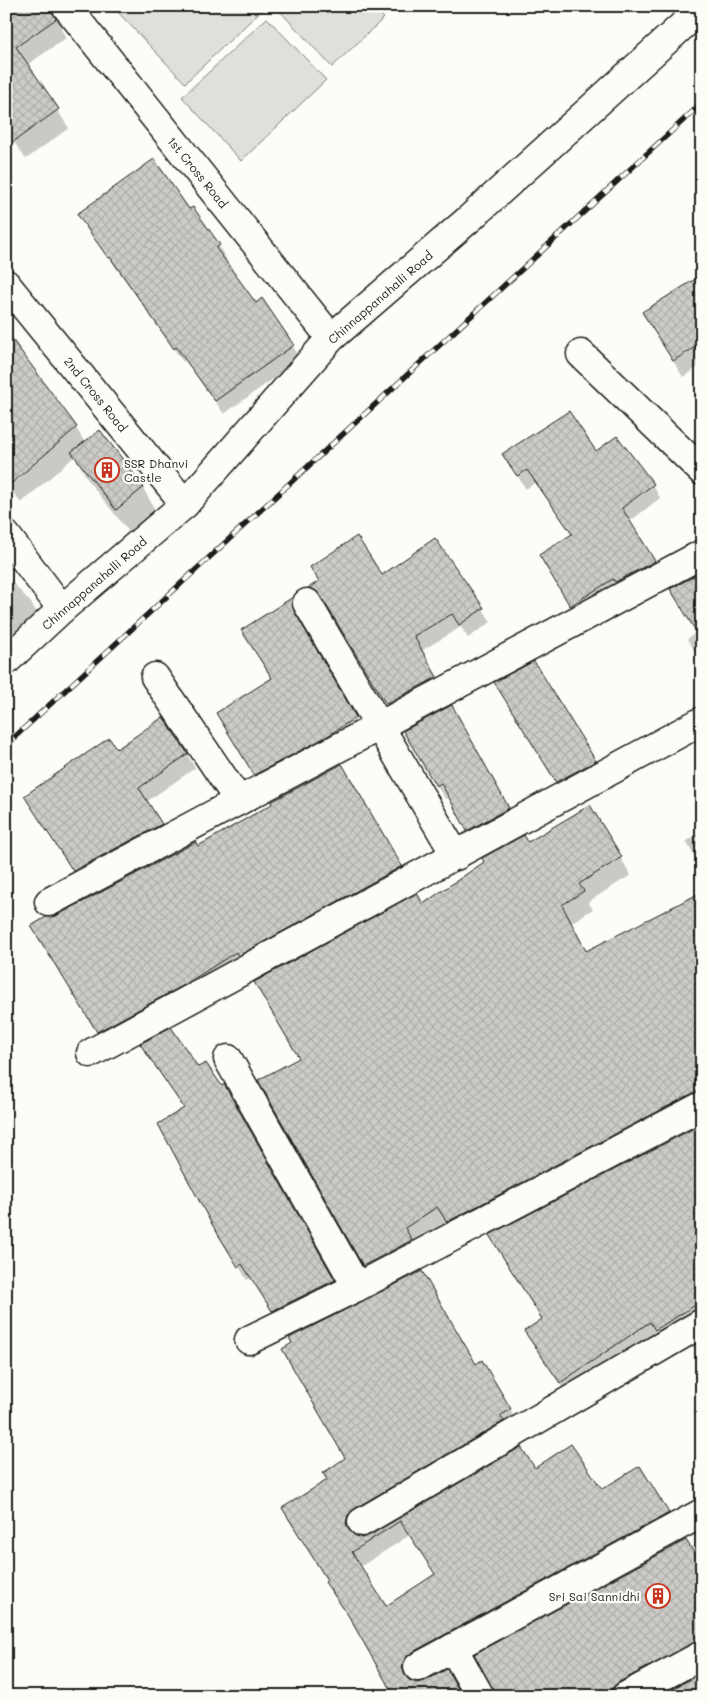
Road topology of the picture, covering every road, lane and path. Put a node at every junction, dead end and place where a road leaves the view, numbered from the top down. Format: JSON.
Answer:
{"nodes":[{"id":1,"x":66,"y":6,"type":"edge"},
{"id":2,"x":702,"y":8,"type":"edge"},
{"id":3,"x":6,"y":284,"type":"edge"},
{"id":4,"x":331,"y":338,"type":"junction"},
{"id":5,"x":581,"y":354,"type":"dead end"},
{"id":6,"x":702,"y":471,"type":"edge"},
{"id":7,"x":185,"y":504,"type":"junction"},
{"id":8,"x":6,"y":535,"type":"edge"},
{"id":9,"x":702,"y":554,"type":"edge"},
{"id":10,"x":307,"y":603,"type":"dead end"},
{"id":11,"x":62,"y":609,"type":"junction"},
{"id":12,"x":6,"y":661,"type":"edge"},
{"id":13,"x":155,"y":677,"type":"dead end"},
{"id":14,"x":702,"y":721,"type":"edge"},
{"id":15,"x":378,"y":727,"type":"junction"},
{"id":16,"x":239,"y":801,"type":"junction"},
{"id":17,"x":456,"y":856,"type":"junction"},
{"id":18,"x":49,"y":902,"type":"dead end"},
{"id":19,"x":91,"y":1053,"type":"dead end"},
{"id":20,"x":228,"y":1059,"type":"dead end"},
{"id":21,"x":702,"y":1106,"type":"edge"},
{"id":22,"x":357,"y":1287,"type":"junction"},
{"id":23,"x":702,"y":1324,"type":"edge"},
{"id":24,"x":249,"y":1340,"type":"dead end"},
{"id":25,"x":702,"y":1514,"type":"edge"},
{"id":26,"x":362,"y":1522,"type":"dead end"},
{"id":27,"x":453,"y":1648,"type":"junction"},
{"id":28,"x":702,"y":1655,"type":"edge"},
{"id":29,"x":418,"y":1667,"type":"dead end"},
{"id":30,"x":480,"y":1696,"type":"edge"},
{"id":31,"x":626,"y":1696,"type":"edge"}],
"edges":[{"from":1,"to":4,"type":"street","name":"1st Cross Road"},
{"from":2,"to":4,"type":"street","name":"Chinnappanahalli Road"},
{"from":3,"to":7,"type":"street","name":"2nd Cross Road"},
{"from":4,"to":7,"type":"street","name":"Chinnappanahalli Road"},
{"from":5,"to":6,"type":"street"},
{"from":7,"to":11,"type":"street","name":"Chinnappanahalli Road"},
{"from":8,"to":11,"type":"street"},
{"from":9,"to":15,"type":"street"},
{"from":10,"to":15,"type":"street"},
{"from":11,"to":12,"type":"street","name":"Chinnappanahalli Road"},
{"from":13,"to":16,"type":"street"},
{"from":14,"to":17,"type":"street"},
{"from":15,"to":16,"type":"street"},
{"from":15,"to":17,"type":"street"},
{"from":16,"to":18,"type":"street"},
{"from":17,"to":19,"type":"street"},
{"from":20,"to":22,"type":"street"},
{"from":21,"to":22,"type":"street"},
{"from":22,"to":24,"type":"street"},
{"from":23,"to":26,"type":"street"},
{"from":25,"to":27,"type":"street"},
{"from":27,"to":29,"type":"street"},
{"from":27,"to":30,"type":"street"},
{"from":28,"to":31,"type":"street"}]}
